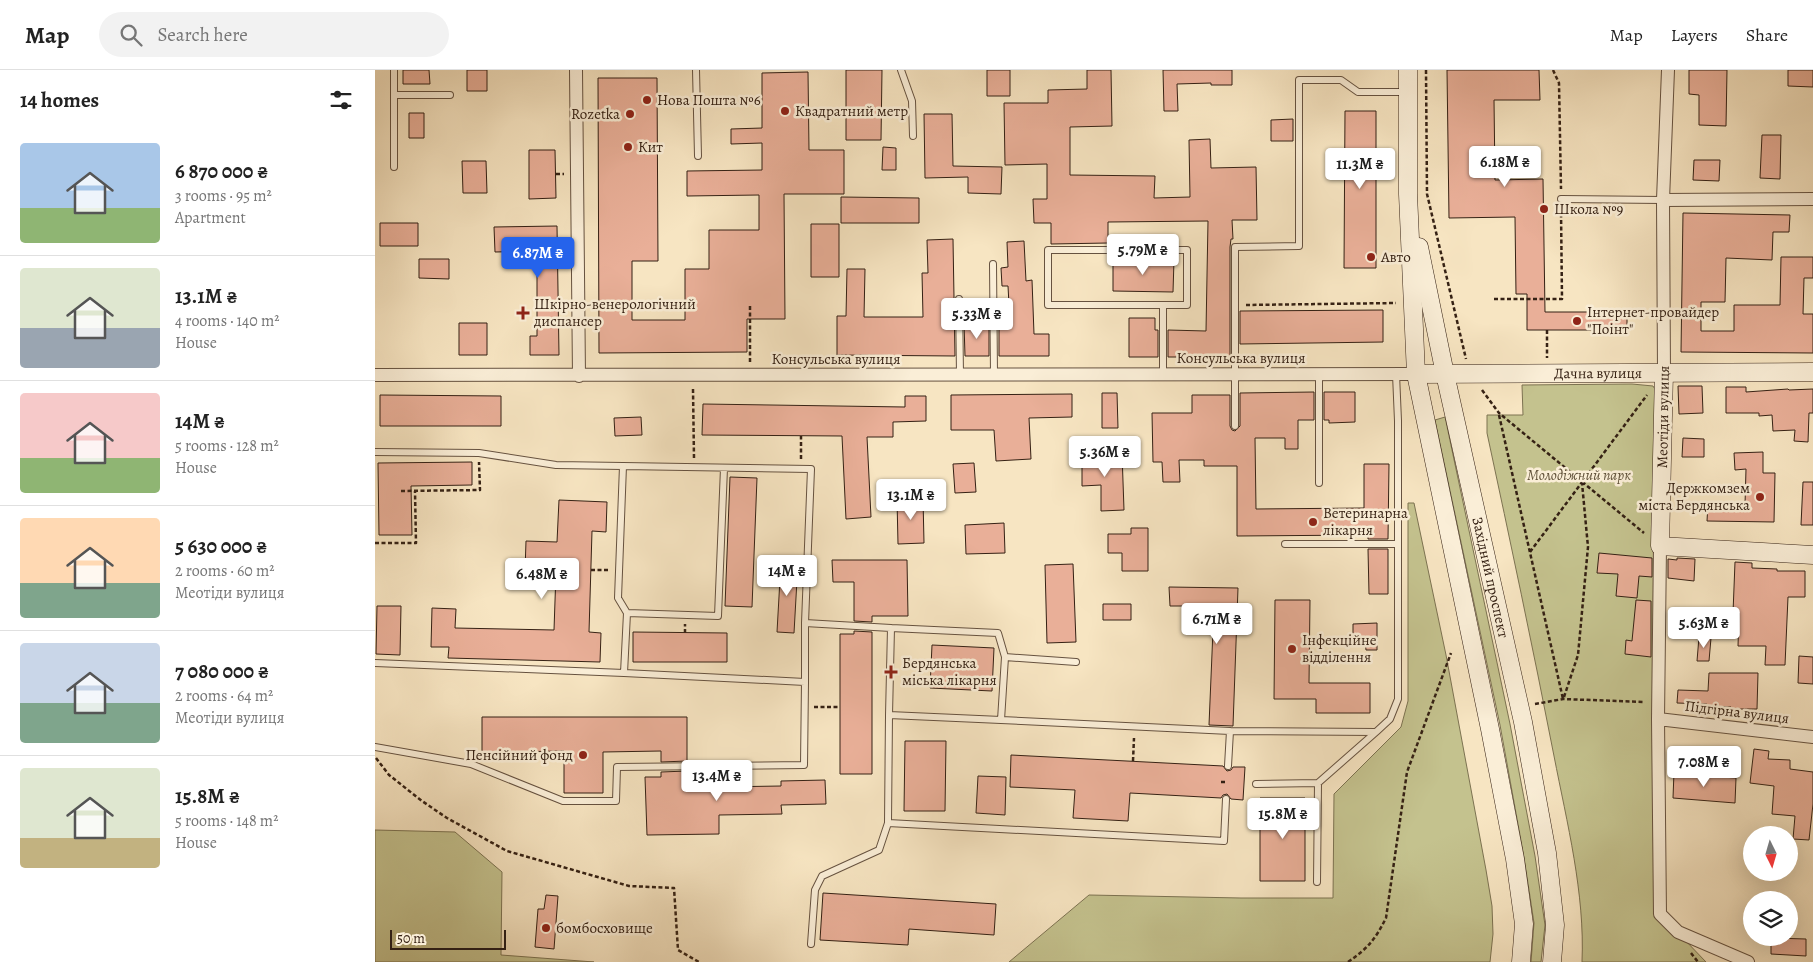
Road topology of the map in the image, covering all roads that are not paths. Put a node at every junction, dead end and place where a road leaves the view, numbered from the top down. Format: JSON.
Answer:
{"nodes":[{"id":1,"x":394,"y":70,"type":"edge"},
{"id":2,"x":576,"y":70,"type":"edge"},
{"id":3,"x":696,"y":70,"type":"edge"},
{"id":4,"x":901,"y":70,"type":"edge"},
{"id":5,"x":1408,"y":70,"type":"edge"},
{"id":6,"x":1668,"y":70,"type":"edge"},
{"id":7,"x":1408,"y":92,"type":"junction"},
{"id":8,"x":394,"y":95,"type":"junction"},
{"id":9,"x":450,"y":95,"type":"dead end"},
{"id":10,"x":913,"y":136,"type":"dead end"},
{"id":11,"x":697,"y":156,"type":"dead end"},
{"id":12,"x":394,"y":168,"type":"dead end"},
{"id":13,"x":1408,"y":194,"type":"junction"},
{"id":14,"x":1561,"y":199,"type":"road end"},
{"id":15,"x":1813,"y":199,"type":"edge"},
{"id":16,"x":1663,"y":200,"type":"junction"},
{"id":17,"x":993,"y":264,"type":"dead end"},
{"id":18,"x":959,"y":299,"type":"dead end"},
{"id":19,"x":1163,"y":305,"type":"junction"},
{"id":20,"x":1664,"y":372,"type":"junction"},
{"id":21,"x":1813,"y":372,"type":"edge"},
{"id":22,"x":1235,"y":374,"type":"junction"},
{"id":23,"x":1319,"y":374,"type":"junction"},
{"id":24,"x":1396,"y":374,"type":"junction"},
{"id":25,"x":1416,"y":374,"type":"junction"},
{"id":26,"x":1445,"y":374,"type":"junction"},
{"id":27,"x":375,"y":375,"type":"edge"},
{"id":28,"x":960,"y":375,"type":"junction"},
{"id":29,"x":994,"y":375,"type":"junction"},
{"id":30,"x":1163,"y":375,"type":"junction"},
{"id":31,"x":579,"y":376,"type":"junction"},
{"id":32,"x":1235,"y":426,"type":"dead end"},
{"id":33,"x":375,"y":452,"type":"edge"},
{"id":34,"x":623,"y":466,"type":"junction"},
{"id":35,"x":724,"y":468,"type":"junction"},
{"id":36,"x":1319,"y":483,"type":"dead end"},
{"id":37,"x":1285,"y":544,"type":"dead end"},
{"id":38,"x":1398,"y":544,"type":"junction"},
{"id":39,"x":1661,"y":546,"type":"junction"},
{"id":40,"x":1813,"y":555,"type":"edge"},
{"id":41,"x":627,"y":613,"type":"junction"},
{"id":42,"x":805,"y":623,"type":"junction"},
{"id":43,"x":891,"y":628,"type":"junction"},
{"id":44,"x":1005,"y":657,"type":"junction"},
{"id":45,"x":1077,"y":662,"type":"dead end"},
{"id":46,"x":375,"y":663,"type":"edge"},
{"id":47,"x":625,"y":674,"type":"junction"},
{"id":48,"x":805,"y":682,"type":"junction"},
{"id":49,"x":889,"y":715,"type":"junction"},
{"id":50,"x":1657,"y":719,"type":"junction"},
{"id":51,"x":1001,"y":720,"type":"junction"},
{"id":52,"x":1230,"y":731,"type":"junction"},
{"id":53,"x":1376,"y":732,"type":"junction"},
{"id":54,"x":1813,"y":737,"type":"edge"},
{"id":55,"x":375,"y":747,"type":"edge"},
{"id":56,"x":1228,"y":766,"type":"dead end"},
{"id":57,"x":1256,"y":784,"type":"dead end"},
{"id":58,"x":1318,"y":784,"type":"junction"},
{"id":59,"x":1226,"y":799,"type":"dead end"},
{"id":60,"x":888,"y":823,"type":"junction"},
{"id":61,"x":1317,"y":882,"type":"dead end"},
{"id":62,"x":811,"y":944,"type":"dead end"},
{"id":63,"x":1521,"y":962,"type":"edge"},
{"id":64,"x":1553,"y":962,"type":"edge"},
{"id":65,"x":1748,"y":962,"type":"edge"}],
"edges":[{"from":1,"to":8,"type":"lane"},
{"from":2,"to":31,"type":"street"},
{"from":3,"to":11,"type":"lane"},
{"from":4,"to":10,"type":"lane"},
{"from":5,"to":7,"type":"main road","name":"Західний проспект"},
{"from":6,"to":16,"type":"street","name":"Меотіди вулиця"},
{"from":7,"to":13,"type":"main road","name":"Західний проспект"},
{"from":7,"to":22,"type":"lane"},
{"from":8,"to":9,"type":"lane"},
{"from":8,"to":12,"type":"lane"},
{"from":13,"to":25,"type":"main road","name":"Західний проспект"},
{"from":13,"to":26,"type":"main road","name":"Західний проспект"},
{"from":14,"to":16,"type":"lane"},
{"from":15,"to":16,"type":"street"},
{"from":16,"to":20,"type":"street","name":"Меотіди вулиця"},
{"from":17,"to":29,"type":"lane"},
{"from":18,"to":28,"type":"lane"},
{"from":19,"to":19,"type":"lane"},
{"from":19,"to":30,"type":"lane"},
{"from":20,"to":21,"type":"main road","name":"Дачна вулиця"},
{"from":20,"to":26,"type":"main road","name":"Дачна вулиця"},
{"from":20,"to":39,"type":"main road","name":"Меотіди вулиця"},
{"from":22,"to":23,"type":"street","name":"Консульська вулиця"},
{"from":22,"to":30,"type":"street","name":"Консульська вулиця"},
{"from":22,"to":32,"type":"lane"},
{"from":23,"to":24,"type":"street","name":"Консульська вулиця"},
{"from":23,"to":36,"type":"lane"},
{"from":24,"to":25,"type":"street","name":"Консульська вулиця"},
{"from":24,"to":38,"type":"lane"},
{"from":25,"to":26,"type":"main road","name":"Дачна вулиця"},
{"from":25,"to":63,"type":"main road","name":"Західний проспект"},
{"from":26,"to":64,"type":"main road","name":"Західний проспект"},
{"from":27,"to":31,"type":"street","name":"Консульська вулиця"},
{"from":28,"to":29,"type":"street","name":"Консульська вулиця"},
{"from":28,"to":31,"type":"street","name":"Консульська вулиця"},
{"from":29,"to":30,"type":"street","name":"Консульська вулиця"},
{"from":33,"to":34,"type":"lane"},
{"from":34,"to":35,"type":"lane"},
{"from":34,"to":41,"type":"lane"},
{"from":35,"to":41,"type":"lane"},
{"from":35,"to":42,"type":"lane"},
{"from":37,"to":38,"type":"lane"},
{"from":38,"to":53,"type":"lane"},
{"from":39,"to":40,"type":"main road"},
{"from":39,"to":50,"type":"street","name":"Меотіди вулиця"},
{"from":41,"to":47,"type":"lane"},
{"from":42,"to":43,"type":"lane"},
{"from":42,"to":48,"type":"lane"},
{"from":43,"to":44,"type":"lane"},
{"from":43,"to":49,"type":"lane"},
{"from":44,"to":45,"type":"lane"},
{"from":44,"to":51,"type":"lane"},
{"from":46,"to":47,"type":"lane"},
{"from":47,"to":48,"type":"lane"},
{"from":48,"to":55,"type":"lane"},
{"from":49,"to":51,"type":"lane"},
{"from":49,"to":60,"type":"lane"},
{"from":50,"to":54,"type":"street","name":"Підгірна вулиця"},
{"from":50,"to":65,"type":"street","name":"Меотіди вулиця"},
{"from":51,"to":52,"type":"lane"},
{"from":52,"to":53,"type":"lane"},
{"from":52,"to":56,"type":"lane"},
{"from":53,"to":58,"type":"lane"},
{"from":57,"to":58,"type":"lane"},
{"from":58,"to":61,"type":"lane"},
{"from":59,"to":60,"type":"lane"},
{"from":60,"to":62,"type":"lane"}]}
